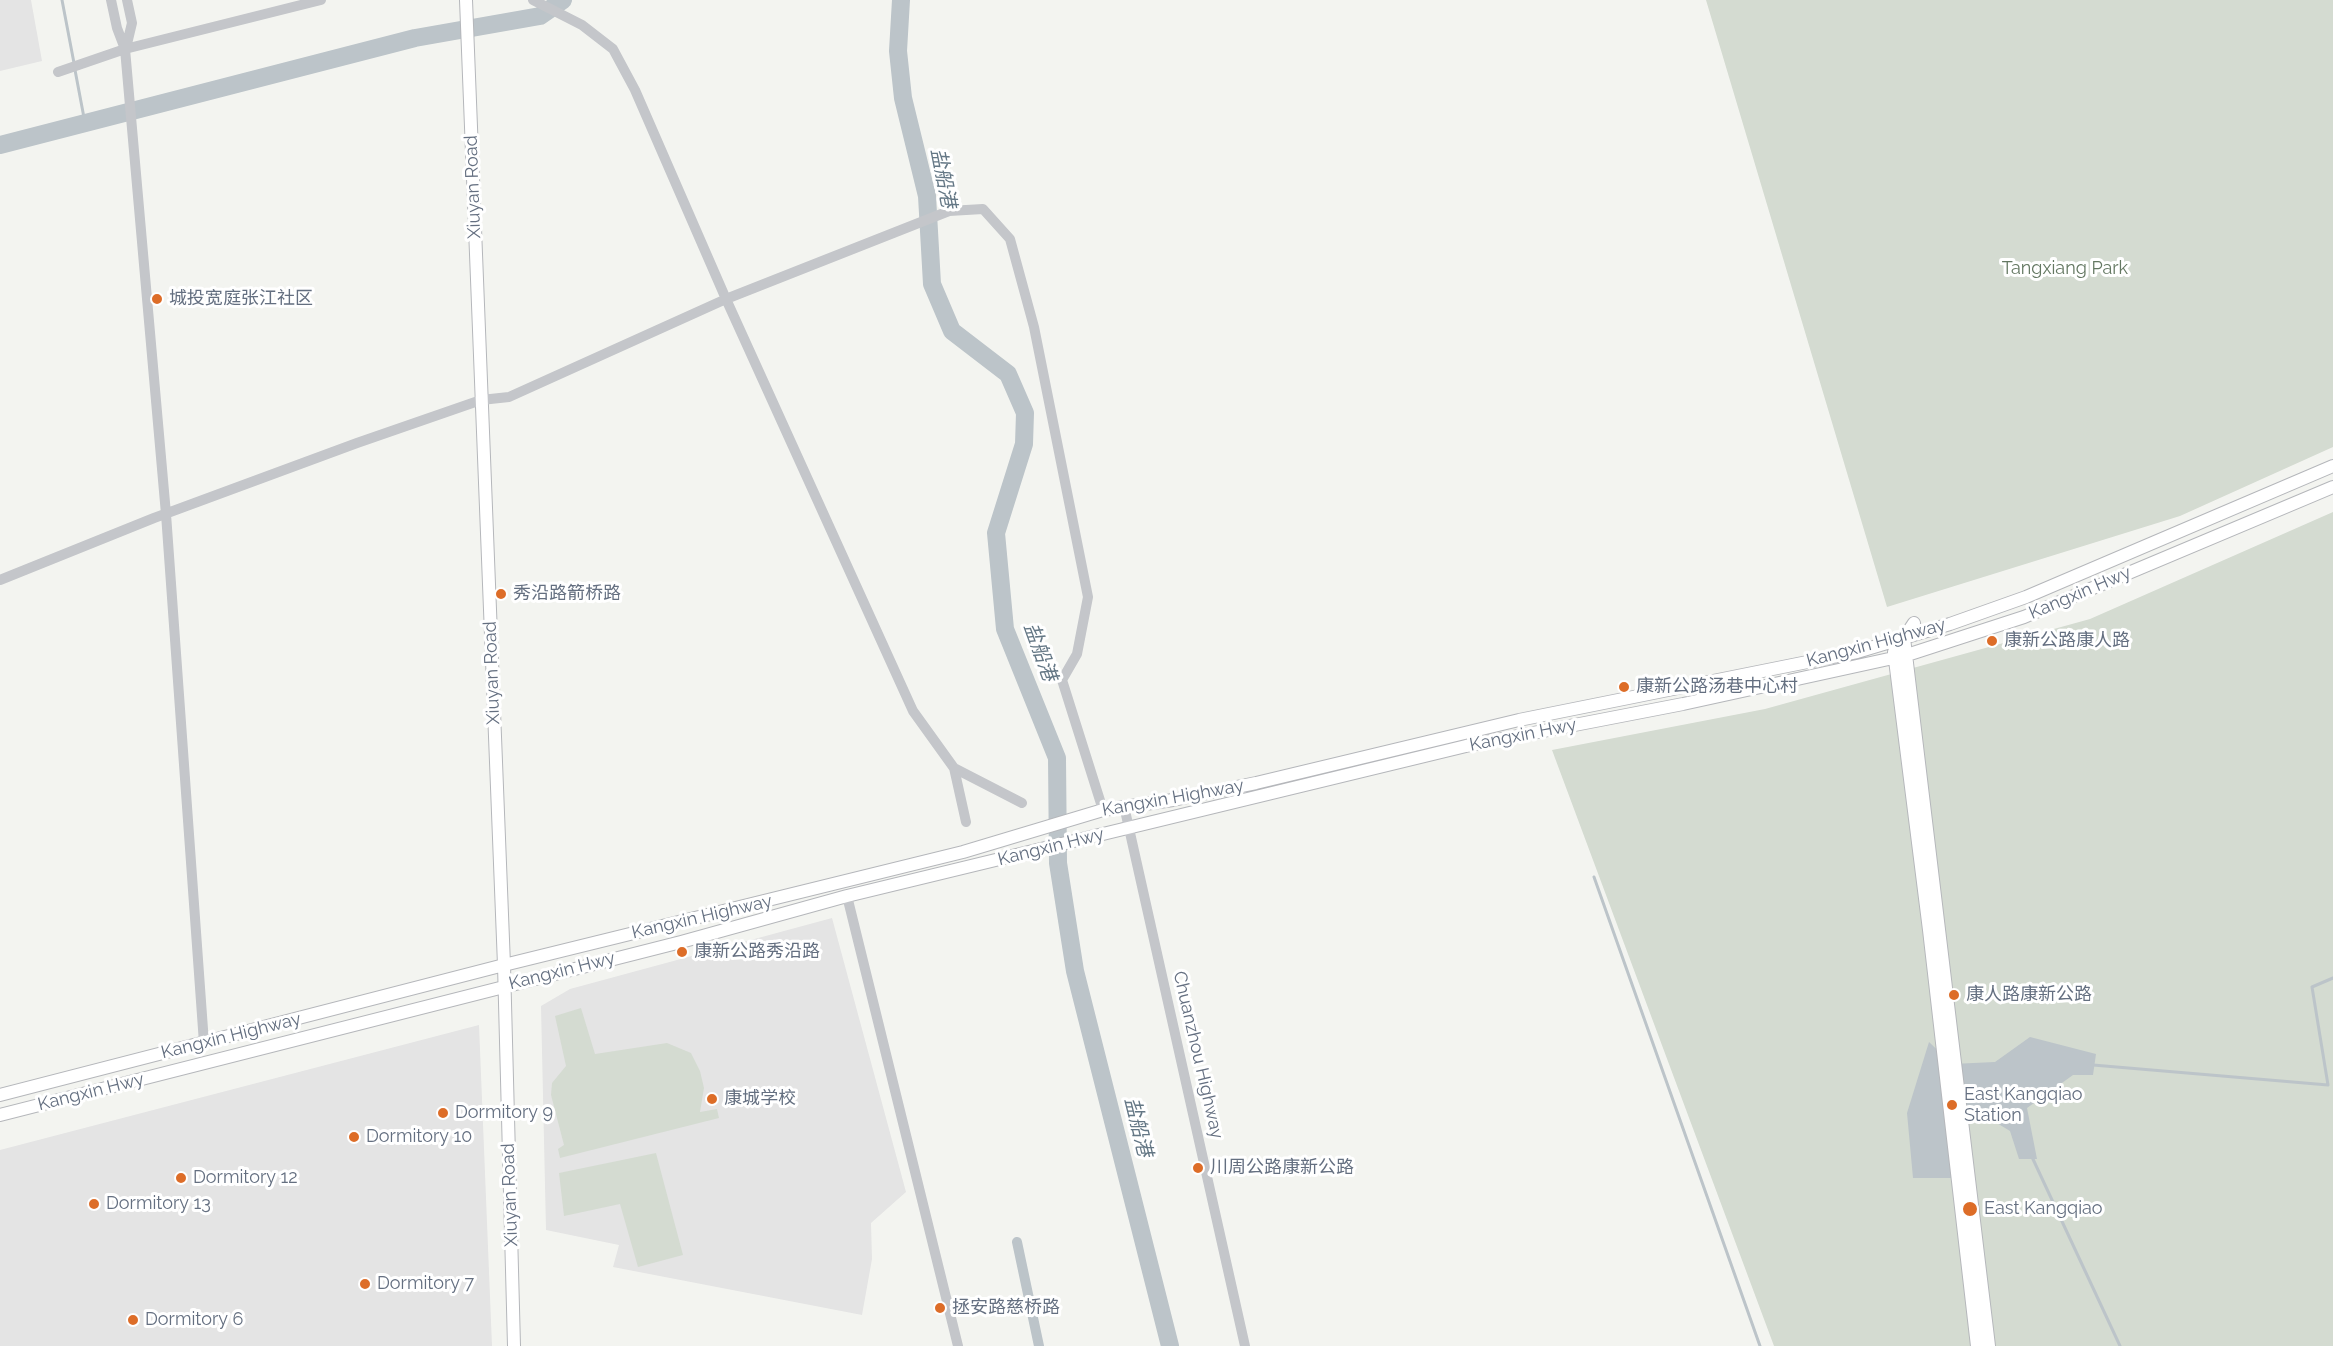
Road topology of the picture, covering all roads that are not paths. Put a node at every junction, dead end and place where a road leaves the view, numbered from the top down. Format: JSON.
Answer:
{"nodes":[{"id":1,"x":111,"y":0,"type":"edge"},
{"id":2,"x":127,"y":0,"type":"edge"},
{"id":3,"x":321,"y":0,"type":"edge"},
{"id":4,"x":533,"y":0,"type":"edge"},
{"id":5,"x":466,"y":4,"type":"edge"},
{"id":6,"x":125,"y":49,"type":"junction"},
{"id":7,"x":58,"y":72,"type":"dead end"},
{"id":8,"x":726,"y":299,"type":"junction"},
{"id":9,"x":481,"y":400,"type":"junction"},
{"id":10,"x":2333,"y":466,"type":"edge"},
{"id":11,"x":2333,"y":487,"type":"edge"},
{"id":12,"x":166,"y":514,"type":"junction"},
{"id":13,"x":0,"y":580,"type":"edge"},
{"id":14,"x":1914,"y":623,"type":"dead end"},
{"id":15,"x":1898,"y":640,"type":"junction"},
{"id":16,"x":1901,"y":656,"type":"junction"},
{"id":17,"x":954,"y":768,"type":"junction"},
{"id":18,"x":1022,"y":803,"type":"dead end"},
{"id":19,"x":1124,"y":806,"type":"junction"},
{"id":20,"x":1097,"y":812,"type":"junction"},
{"id":21,"x":966,"y":822,"type":"dead end"},
{"id":22,"x":1129,"y":828,"type":"junction"},
{"id":23,"x":847,"y":896,"type":"junction"},
{"id":24,"x":504,"y":965,"type":"junction"},
{"id":25,"x":504,"y":986,"type":"junction"},
{"id":26,"x":204,"y":1043,"type":"junction"},
{"id":27,"x":0,"y":1095,"type":"edge"},
{"id":28,"x":0,"y":1115,"type":"edge"},
{"id":29,"x":514,"y":1346,"type":"edge"},
{"id":30,"x":958,"y":1346,"type":"edge"},
{"id":31,"x":1245,"y":1346,"type":"edge"},
{"id":32,"x":1977,"y":1346,"type":"edge"},
{"id":33,"x":1989,"y":1346,"type":"edge"}],
"edges":[{"from":1,"to":6,"type":"street"},
{"from":2,"to":6,"type":"street"},
{"from":3,"to":6,"type":"street"},
{"from":4,"to":8,"type":"street"},
{"from":5,"to":9,"type":"main road","name":"Xiuyan Road"},
{"from":6,"to":7,"type":"street"},
{"from":6,"to":12,"type":"street"},
{"from":8,"to":9,"type":"street"},
{"from":8,"to":17,"type":"street"},
{"from":8,"to":20,"type":"street"},
{"from":9,"to":12,"type":"street"},
{"from":9,"to":24,"type":"main road","name":"Xiuyan Road"},
{"from":10,"to":15,"type":"main road","name":"Kangxin Highway"},
{"from":11,"to":16,"type":"main road","name":"Kangxin Hwy"},
{"from":12,"to":13,"type":"street"},
{"from":12,"to":26,"type":"street"},
{"from":14,"to":15,"type":"main road"},
{"from":15,"to":16,"type":"main road"},
{"from":15,"to":19,"type":"main road","name":"Kangxin Highway"},
{"from":16,"to":22,"type":"main road","name":"Kangxin Hwy"},
{"from":16,"to":32,"type":"main road"},
{"from":16,"to":33,"type":"main road"},
{"from":17,"to":18,"type":"street"},
{"from":17,"to":21,"type":"street"},
{"from":19,"to":20,"type":"main road","name":"Kangxin Highway"},
{"from":19,"to":22,"type":"street","name":"Chuanzhou Highway"},
{"from":20,"to":24,"type":"main road","name":"Kangxin Highway"},
{"from":22,"to":23,"type":"main road","name":"Kangxin Hwy"},
{"from":22,"to":31,"type":"street","name":"Chuanzhou Highway"},
{"from":23,"to":25,"type":"main road","name":"Kangxin Hwy"},
{"from":23,"to":30,"type":"street"},
{"from":24,"to":25,"type":"main road","name":"Xiuyan Road"},
{"from":24,"to":26,"type":"main road","name":"Kangxin Highway"},
{"from":25,"to":28,"type":"main road","name":"Kangxin Hwy"},
{"from":25,"to":29,"type":"main road","name":"Xiuyan Road"},
{"from":26,"to":27,"type":"main road","name":"Kangxin Highway"}]}
